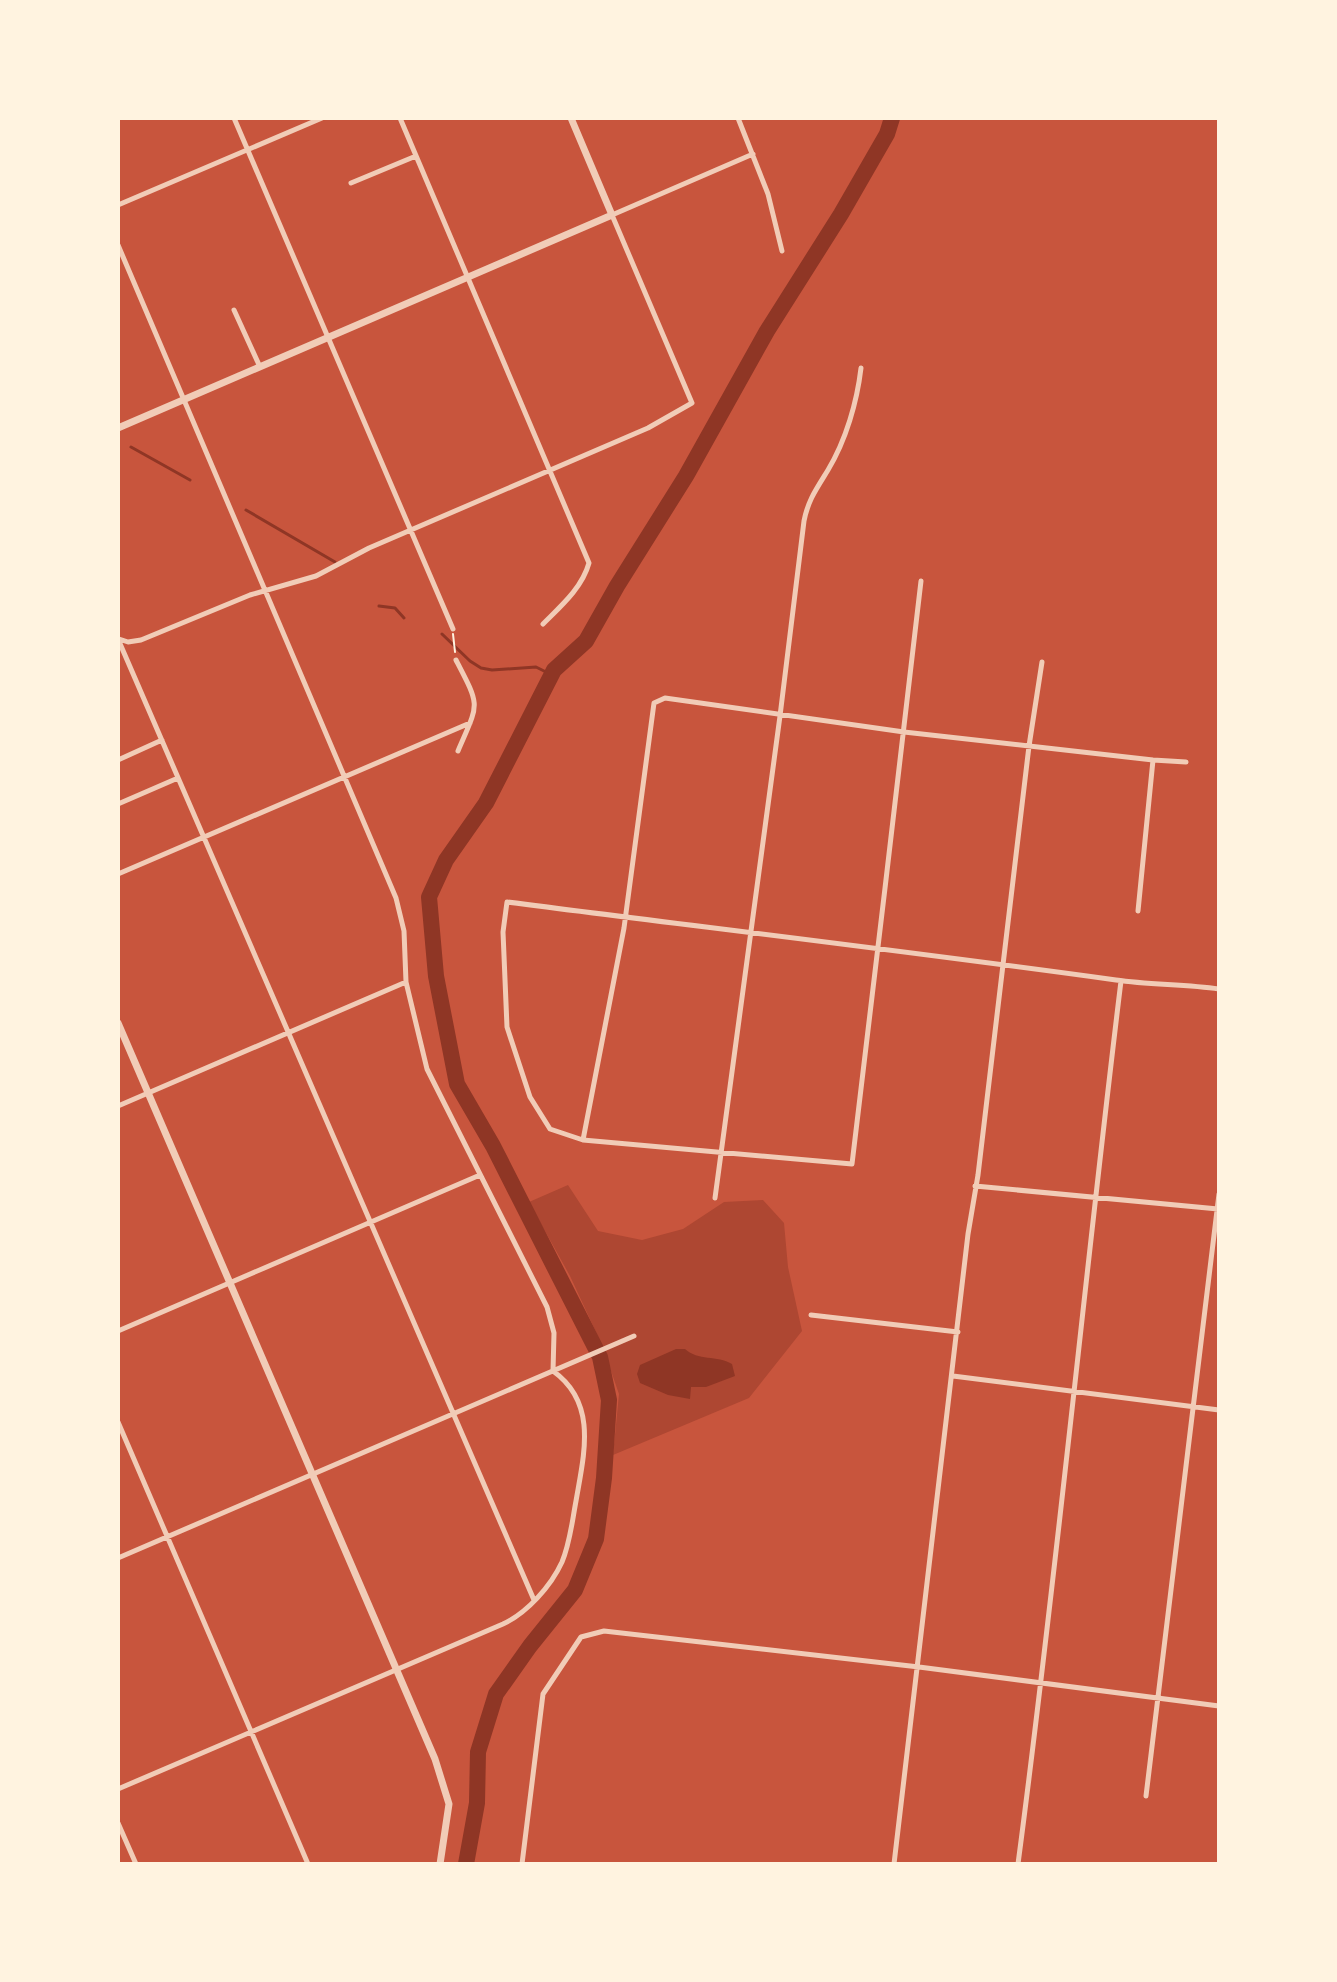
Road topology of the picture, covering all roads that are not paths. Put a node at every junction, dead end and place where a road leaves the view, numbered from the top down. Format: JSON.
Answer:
{"nodes":[{"id":1,"x":234,"y":118,"type":"edge"},
{"id":2,"x":322,"y":118,"type":"edge"},
{"id":3,"x":400,"y":118,"type":"edge"},
{"id":4,"x":571,"y":118,"type":"edge"},
{"id":5,"x":738,"y":118,"type":"edge"},
{"id":6,"x":247,"y":150,"type":"junction"},
{"id":7,"x":753,"y":154,"type":"junction"},
{"id":8,"x":416,"y":156,"type":"junction"},
{"id":9,"x":351,"y":183,"type":"dead end"},
{"id":10,"x":118,"y":205,"type":"edge"},
{"id":11,"x":612,"y":215,"type":"junction"},
{"id":12,"x":118,"y":245,"type":"edge"},
{"id":13,"x":782,"y":251,"type":"dead end"},
{"id":14,"x":467,"y":278,"type":"junction"},
{"id":15,"x":234,"y":310,"type":"dead end"},
{"id":16,"x":328,"y":338,"type":"junction"},
{"id":17,"x":260,"y":367,"type":"junction"},
{"id":18,"x":861,"y":368,"type":"dead end"},
{"id":19,"x":184,"y":400,"type":"junction"},
{"id":20,"x":118,"y":428,"type":"edge"},
{"id":21,"x":549,"y":470,"type":"junction"},
{"id":22,"x":410,"y":530,"type":"junction"},
{"id":23,"x":921,"y":581,"type":"dead end"},
{"id":24,"x":267,"y":590,"type":"junction"},
{"id":25,"x":543,"y":624,"type":"dead end"},
{"id":26,"x":453,"y":629,"type":"road end"},
{"id":27,"x":118,"y":639,"type":"edge"},
{"id":28,"x":456,"y":660,"type":"road end"},
{"id":29,"x":1042,"y":662,"type":"dead end"},
{"id":30,"x":780,"y":716,"type":"junction"},
{"id":31,"x":470,"y":723,"type":"junction"},
{"id":32,"x":904,"y":732,"type":"junction"},
{"id":33,"x":162,"y":740,"type":"junction"},
{"id":34,"x":1029,"y":746,"type":"junction"},
{"id":35,"x":458,"y":751,"type":"dead end"},
{"id":36,"x":118,"y":760,"type":"edge"},
{"id":37,"x":1153,"y":760,"type":"junction"},
{"id":38,"x":1186,"y":762,"type":"dead end"},
{"id":39,"x":345,"y":777,"type":"junction"},
{"id":40,"x":178,"y":778,"type":"junction"},
{"id":41,"x":118,"y":804,"type":"edge"},
{"id":42,"x":204,"y":837,"type":"junction"},
{"id":43,"x":118,"y":874,"type":"edge"},
{"id":44,"x":1138,"y":911,"type":"dead end"},
{"id":45,"x":626,"y":917,"type":"junction"},
{"id":46,"x":751,"y":934,"type":"junction"},
{"id":47,"x":877,"y":947,"type":"junction"},
{"id":48,"x":1003,"y":963,"type":"junction"},
{"id":49,"x":1121,"y":981,"type":"junction"},
{"id":50,"x":406,"y":982,"type":"junction"},
{"id":51,"x":1219,"y":989,"type":"edge"},
{"id":52,"x":118,"y":1023,"type":"edge"},
{"id":53,"x":288,"y":1033,"type":"junction"},
{"id":54,"x":148,"y":1093,"type":"junction"},
{"id":55,"x":118,"y":1106,"type":"edge"},
{"id":56,"x":583,"y":1140,"type":"junction"},
{"id":57,"x":721,"y":1153,"type":"junction"},
{"id":58,"x":480,"y":1175,"type":"junction"},
{"id":59,"x":975,"y":1186,"type":"junction"},
{"id":60,"x":1219,"y":1194,"type":"edge"},
{"id":61,"x":715,"y":1198,"type":"dead end"},
{"id":62,"x":1094,"y":1198,"type":"junction"},
{"id":63,"x":1218,"y":1209,"type":"edge"},
{"id":64,"x":371,"y":1222,"type":"junction"},
{"id":65,"x":230,"y":1283,"type":"junction"},
{"id":66,"x":811,"y":1315,"type":"dead end"},
{"id":67,"x":118,"y":1331,"type":"edge"},
{"id":68,"x":958,"y":1332,"type":"junction"},
{"id":69,"x":634,"y":1336,"type":"dead end"},
{"id":70,"x":553,"y":1371,"type":"junction"},
{"id":71,"x":953,"y":1376,"type":"junction"},
{"id":72,"x":1076,"y":1391,"type":"junction"},
{"id":73,"x":1194,"y":1407,"type":"junction"},
{"id":74,"x":1219,"y":1410,"type":"edge"},
{"id":75,"x":453,"y":1413,"type":"junction"},
{"id":76,"x":118,"y":1422,"type":"edge"},
{"id":77,"x":312,"y":1474,"type":"junction"},
{"id":78,"x":167,"y":1537,"type":"junction"},
{"id":79,"x":118,"y":1558,"type":"edge"},
{"id":80,"x":534,"y":1600,"type":"junction"},
{"id":81,"x":919,"y":1667,"type":"junction"},
{"id":82,"x":396,"y":1670,"type":"junction"},
{"id":83,"x":1042,"y":1684,"type":"junction"},
{"id":84,"x":1158,"y":1698,"type":"junction"},
{"id":85,"x":1219,"y":1706,"type":"edge"},
{"id":86,"x":251,"y":1732,"type":"junction"},
{"id":87,"x":118,"y":1789,"type":"edge"},
{"id":88,"x":1146,"y":1796,"type":"dead end"},
{"id":89,"x":118,"y":1823,"type":"edge"},
{"id":90,"x":136,"y":1864,"type":"edge"},
{"id":91,"x":308,"y":1864,"type":"edge"},
{"id":92,"x":440,"y":1864,"type":"edge"},
{"id":93,"x":522,"y":1864,"type":"edge"},
{"id":94,"x":894,"y":1864,"type":"edge"},
{"id":95,"x":1018,"y":1864,"type":"edge"}],
"edges":[{"from":1,"to":6,"type":"street"},
{"from":2,"to":6,"type":"street"},
{"from":3,"to":8,"type":"street"},
{"from":4,"to":11,"type":"street"},
{"from":5,"to":7,"type":"street"},
{"from":6,"to":10,"type":"street"},
{"from":6,"to":16,"type":"street"},
{"from":7,"to":11,"type":"street"},
{"from":7,"to":13,"type":"street"},
{"from":8,"to":9,"type":"street"},
{"from":8,"to":14,"type":"street"},
{"from":11,"to":14,"type":"street"},
{"from":11,"to":21,"type":"street"},
{"from":12,"to":19,"type":"street"},
{"from":14,"to":16,"type":"street"},
{"from":14,"to":21,"type":"street"},
{"from":15,"to":17,"type":"street"},
{"from":16,"to":17,"type":"street"},
{"from":16,"to":22,"type":"street"},
{"from":17,"to":19,"type":"street"},
{"from":18,"to":30,"type":"street"},
{"from":19,"to":20,"type":"street"},
{"from":19,"to":24,"type":"street"},
{"from":21,"to":22,"type":"street"},
{"from":21,"to":25,"type":"street"},
{"from":22,"to":24,"type":"street"},
{"from":22,"to":26,"type":"street"},
{"from":23,"to":32,"type":"street"},
{"from":24,"to":27,"type":"street"},
{"from":24,"to":39,"type":"street"},
{"from":27,"to":33,"type":"street"},
{"from":28,"to":31,"type":"street"},
{"from":29,"to":34,"type":"street"},
{"from":30,"to":32,"type":"street"},
{"from":30,"to":45,"type":"street"},
{"from":30,"to":46,"type":"street"},
{"from":31,"to":35,"type":"street"},
{"from":31,"to":39,"type":"street"},
{"from":32,"to":34,"type":"street"},
{"from":32,"to":47,"type":"street"},
{"from":33,"to":36,"type":"street"},
{"from":33,"to":40,"type":"street"},
{"from":34,"to":37,"type":"street"},
{"from":34,"to":48,"type":"street"},
{"from":37,"to":38,"type":"street"},
{"from":37,"to":44,"type":"street"},
{"from":39,"to":42,"type":"street"},
{"from":39,"to":50,"type":"street"},
{"from":40,"to":41,"type":"street"},
{"from":40,"to":42,"type":"street"},
{"from":42,"to":43,"type":"street"},
{"from":42,"to":53,"type":"street"},
{"from":45,"to":46,"type":"street"},
{"from":45,"to":56,"type":"street"},
{"from":45,"to":56,"type":"street"},
{"from":46,"to":47,"type":"street"},
{"from":46,"to":57,"type":"street"},
{"from":47,"to":48,"type":"street"},
{"from":47,"to":57,"type":"street"},
{"from":48,"to":49,"type":"street"},
{"from":48,"to":59,"type":"street"},
{"from":49,"to":51,"type":"street"},
{"from":49,"to":62,"type":"street"},
{"from":50,"to":53,"type":"street"},
{"from":50,"to":58,"type":"street"},
{"from":52,"to":54,"type":"street"},
{"from":53,"to":54,"type":"street"},
{"from":53,"to":64,"type":"street"},
{"from":54,"to":55,"type":"street"},
{"from":54,"to":65,"type":"street"},
{"from":56,"to":57,"type":"street"},
{"from":57,"to":61,"type":"street"},
{"from":58,"to":64,"type":"street"},
{"from":58,"to":70,"type":"street"},
{"from":59,"to":62,"type":"street"},
{"from":59,"to":68,"type":"street"},
{"from":60,"to":63,"type":"street"},
{"from":62,"to":63,"type":"street"},
{"from":62,"to":72,"type":"street"},
{"from":63,"to":73,"type":"street"},
{"from":64,"to":65,"type":"street"},
{"from":64,"to":75,"type":"street"},
{"from":65,"to":67,"type":"street"},
{"from":65,"to":77,"type":"street"},
{"from":66,"to":68,"type":"street"},
{"from":68,"to":71,"type":"street"},
{"from":69,"to":70,"type":"street"},
{"from":70,"to":75,"type":"street"},
{"from":70,"to":80,"type":"street"},
{"from":71,"to":72,"type":"street"},
{"from":71,"to":81,"type":"street"},
{"from":72,"to":73,"type":"street"},
{"from":72,"to":83,"type":"street"},
{"from":73,"to":74,"type":"street"},
{"from":73,"to":84,"type":"street"},
{"from":75,"to":77,"type":"street"},
{"from":75,"to":80,"type":"street"},
{"from":76,"to":78,"type":"street"},
{"from":77,"to":78,"type":"street"},
{"from":77,"to":82,"type":"street"},
{"from":78,"to":79,"type":"street"},
{"from":78,"to":86,"type":"street"},
{"from":80,"to":82,"type":"street"},
{"from":81,"to":83,"type":"street"},
{"from":81,"to":93,"type":"street"},
{"from":81,"to":94,"type":"street"},
{"from":82,"to":86,"type":"street"},
{"from":82,"to":92,"type":"street"},
{"from":83,"to":84,"type":"street"},
{"from":83,"to":95,"type":"street"},
{"from":84,"to":85,"type":"street"},
{"from":84,"to":88,"type":"street"},
{"from":86,"to":87,"type":"street"},
{"from":86,"to":91,"type":"street"},
{"from":89,"to":90,"type":"street"}]}
